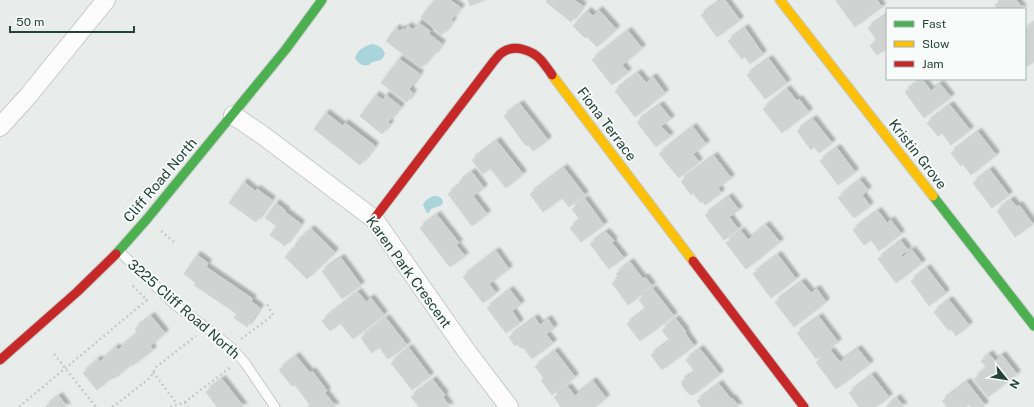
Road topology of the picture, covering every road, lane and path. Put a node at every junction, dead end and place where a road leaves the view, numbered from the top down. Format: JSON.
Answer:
{"nodes":[{"id":1,"x":106,"y":0,"type":"edge"},
{"id":2,"x":322,"y":0,"type":"edge"},
{"id":3,"x":780,"y":0,"type":"edge"},
{"id":4,"x":233,"y":115,"type":"junction"},
{"id":5,"x":0,"y":127,"type":"edge"},
{"id":6,"x":374,"y":219,"type":"junction"},
{"id":7,"x":119,"y":251,"type":"junction"},
{"id":8,"x":132,"y":285,"type":"dead end"},
{"id":9,"x":267,"y":304,"type":"dead end"},
{"id":10,"x":1034,"y":326,"type":"edge"},
{"id":11,"x":198,"y":334,"type":"dead end"},
{"id":12,"x":239,"y":341,"type":"dead end"},
{"id":13,"x":54,"y":354,"type":"dead end"},
{"id":14,"x":0,"y":360,"type":"edge"},
{"id":15,"x":232,"y":366,"type":"dead end"},
{"id":16,"x":65,"y":368,"type":"junction"},
{"id":17,"x":153,"y":372,"type":"junction"},
{"id":18,"x":184,"y":402,"type":"junction"},
{"id":19,"x":177,"y":404,"type":"junction"},
{"id":20,"x":19,"y":407,"type":"edge"},
{"id":21,"x":96,"y":407,"type":"edge"},
{"id":22,"x":112,"y":407,"type":"edge"},
{"id":23,"x":170,"y":407,"type":"edge"},
{"id":24,"x":188,"y":407,"type":"edge"},
{"id":25,"x":275,"y":407,"type":"edge"},
{"id":26,"x":508,"y":407,"type":"edge"},
{"id":27,"x":804,"y":407,"type":"edge"}],
"edges":[{"from":1,"to":5,"type":"street"},
{"from":2,"to":4,"type":"street","name":"Cliff Road North"},
{"from":3,"to":10,"type":"street","name":"Kristin Grove"},
{"from":4,"to":6,"type":"street","name":"Karen Park Crescent"},
{"from":4,"to":7,"type":"street","name":"Cliff Road North"},
{"from":6,"to":26,"type":"street","name":"Karen Park Crescent"},
{"from":6,"to":27,"type":"street","name":"Fiona Terrace"},
{"from":7,"to":14,"type":"street","name":"Cliff Road North"},
{"from":7,"to":25,"type":"lane","name":"3225 Cliff Road North"},
{"from":8,"to":16,"type":"path"},
{"from":9,"to":12,"type":"path"},
{"from":11,"to":17,"type":"path"},
{"from":13,"to":16,"type":"path"},
{"from":15,"to":18,"type":"path"},
{"from":16,"to":20,"type":"path"},
{"from":16,"to":21,"type":"path"},
{"from":17,"to":19,"type":"path"},
{"from":17,"to":22,"type":"path"},
{"from":18,"to":19,"type":"path"},
{"from":18,"to":24,"type":"path"},
{"from":19,"to":23,"type":"path"}]}
